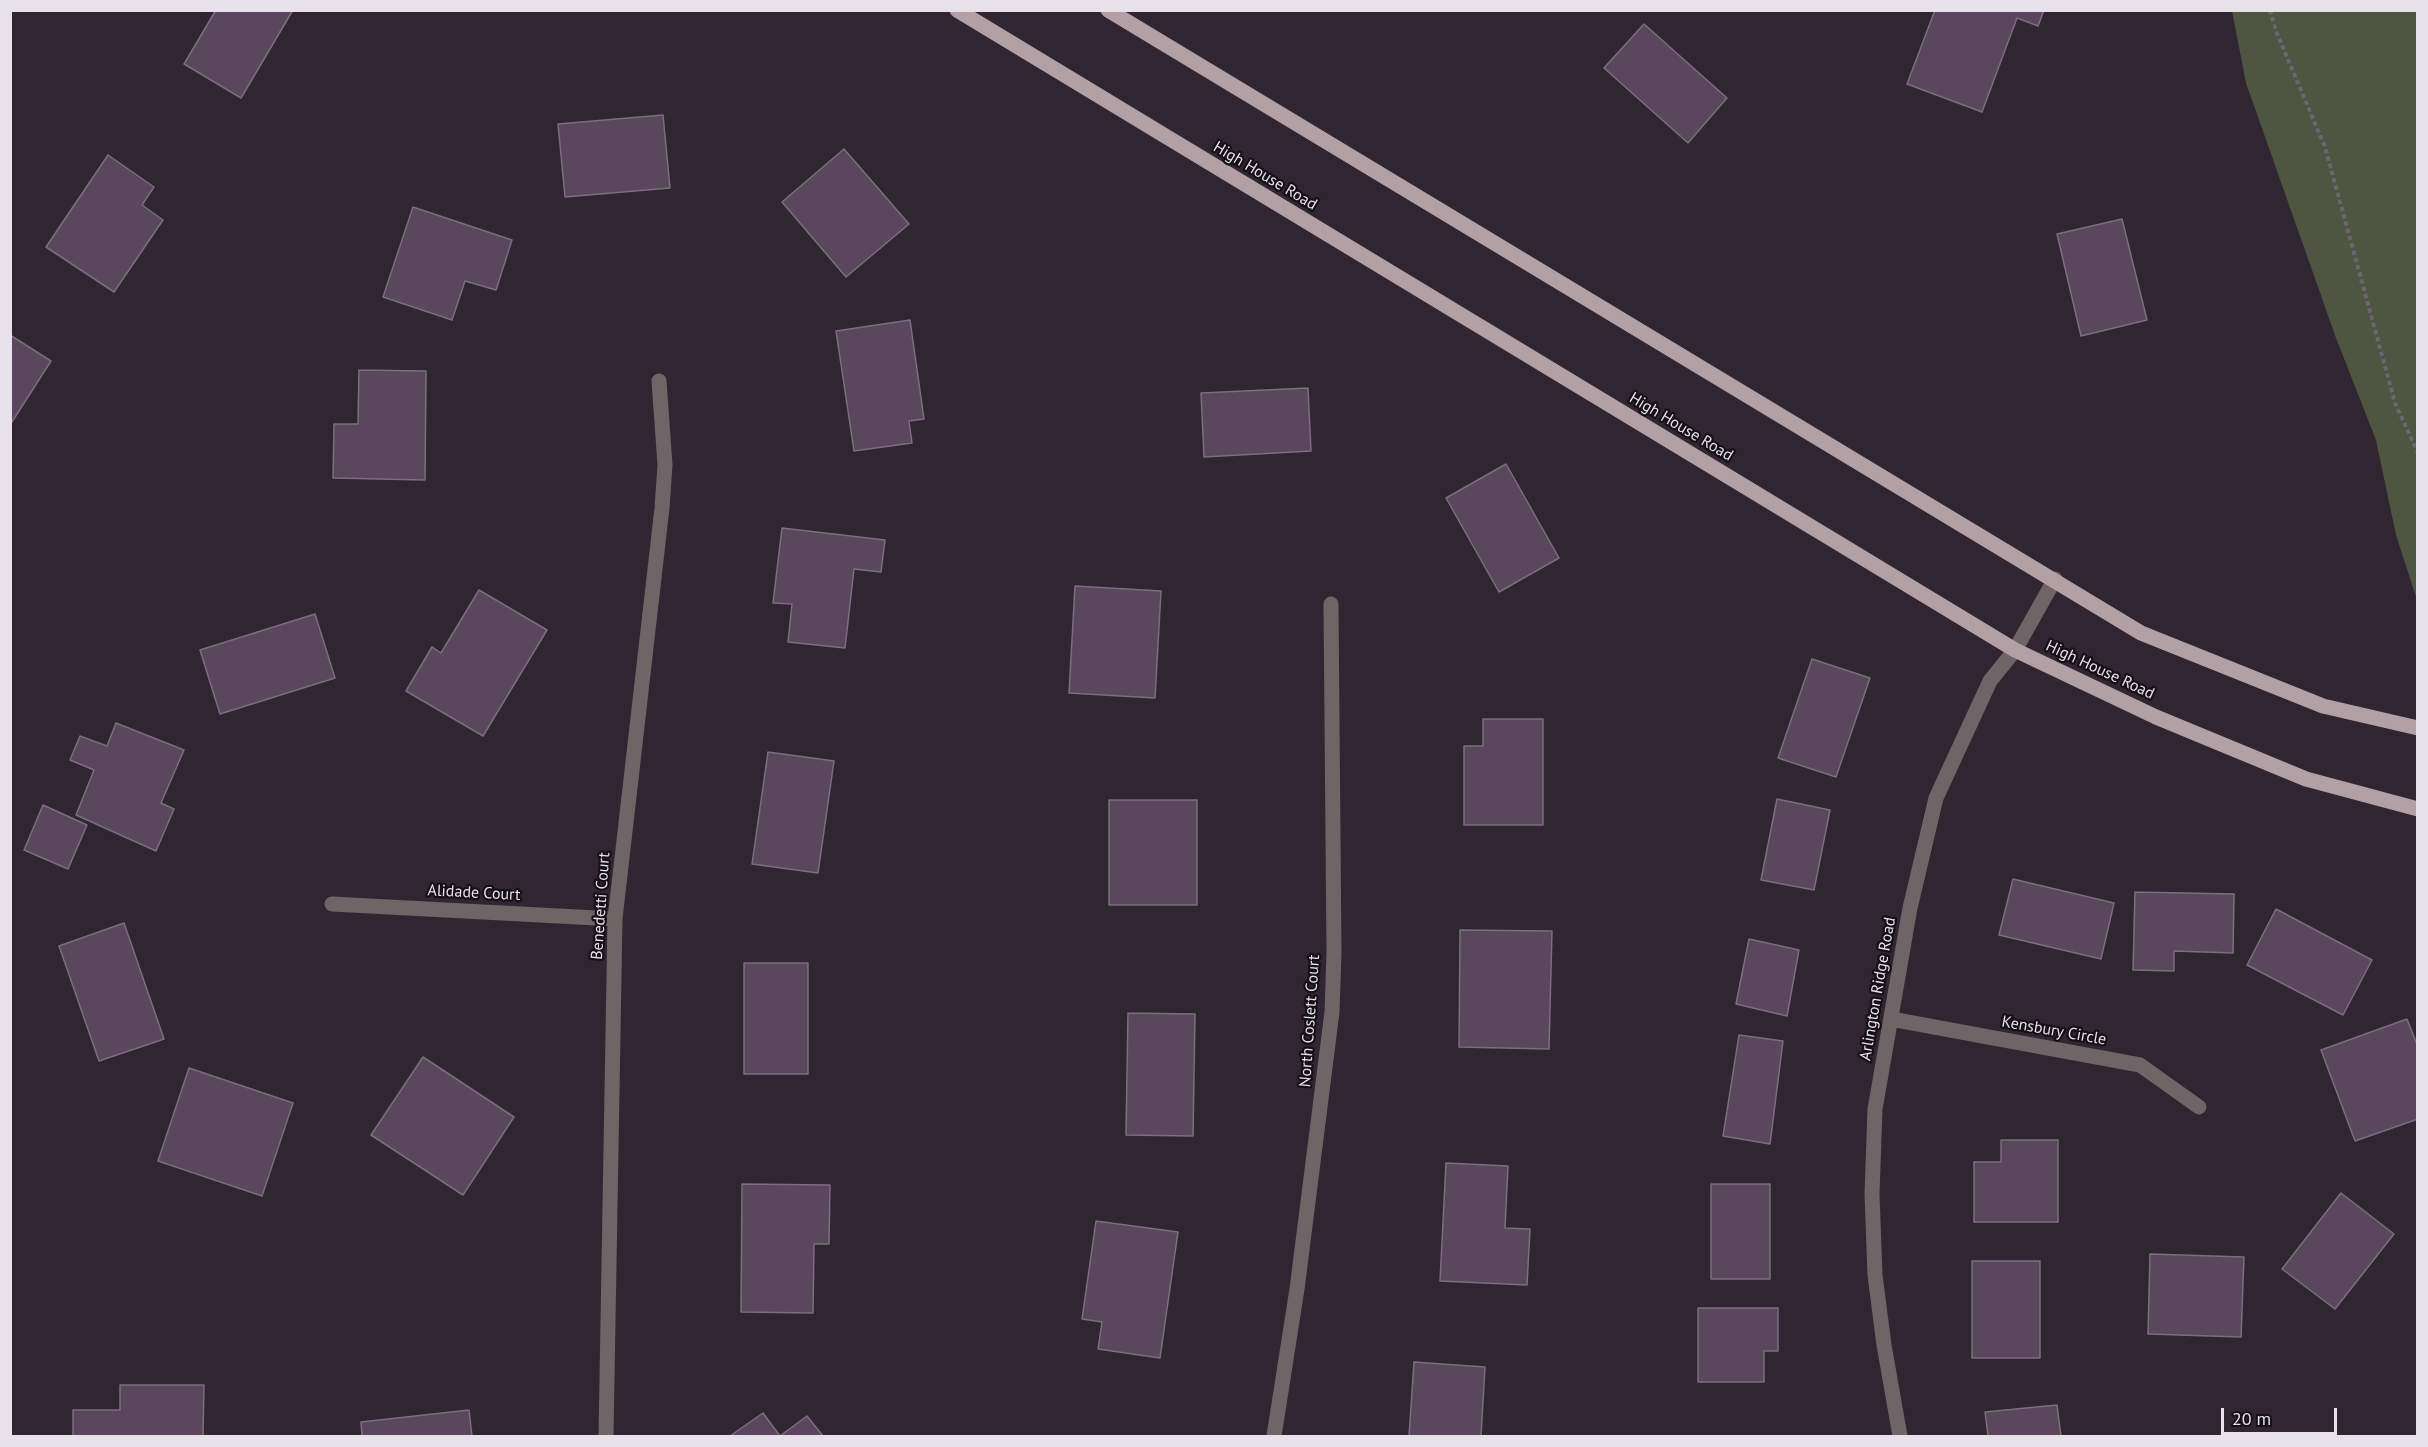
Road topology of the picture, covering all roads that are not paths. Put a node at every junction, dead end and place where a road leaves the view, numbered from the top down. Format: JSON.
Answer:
{"nodes":[{"id":1,"x":957,"y":10,"type":"edge"},
{"id":2,"x":1108,"y":10,"type":"edge"},
{"id":3,"x":659,"y":381,"type":"dead end"},
{"id":4,"x":2055,"y":579,"type":"junction"},
{"id":5,"x":1331,"y":604,"type":"dead end"},
{"id":6,"x":2015,"y":650,"type":"junction"},
{"id":7,"x":2418,"y":728,"type":"edge"},
{"id":8,"x":2418,"y":809,"type":"edge"},
{"id":9,"x":332,"y":904,"type":"dead end"},
{"id":10,"x":615,"y":919,"type":"junction"},
{"id":11,"x":1891,"y":1019,"type":"junction"},
{"id":12,"x":2199,"y":1107,"type":"dead end"},
{"id":13,"x":606,"y":1437,"type":"edge"},
{"id":14,"x":1274,"y":1437,"type":"edge"},
{"id":15,"x":1900,"y":1437,"type":"edge"}],
"edges":[{"from":1,"to":6,"type":"main road","name":"High House Road"},
{"from":2,"to":4,"type":"main road"},
{"from":3,"to":10,"type":"street","name":"Benedetti Court"},
{"from":4,"to":6,"type":"street","name":"Arlington Ridge Road"},
{"from":4,"to":7,"type":"main road"},
{"from":5,"to":14,"type":"street","name":"North Coslett Court"},
{"from":6,"to":8,"type":"main road","name":"High House Road"},
{"from":6,"to":11,"type":"street","name":"Arlington Ridge Road"},
{"from":9,"to":10,"type":"street","name":"Alidade Court"},
{"from":10,"to":13,"type":"street","name":"Benedetti Court"},
{"from":11,"to":12,"type":"street","name":"Kensbury Circle"},
{"from":11,"to":15,"type":"street","name":"Arlington Ridge Road"}]}
